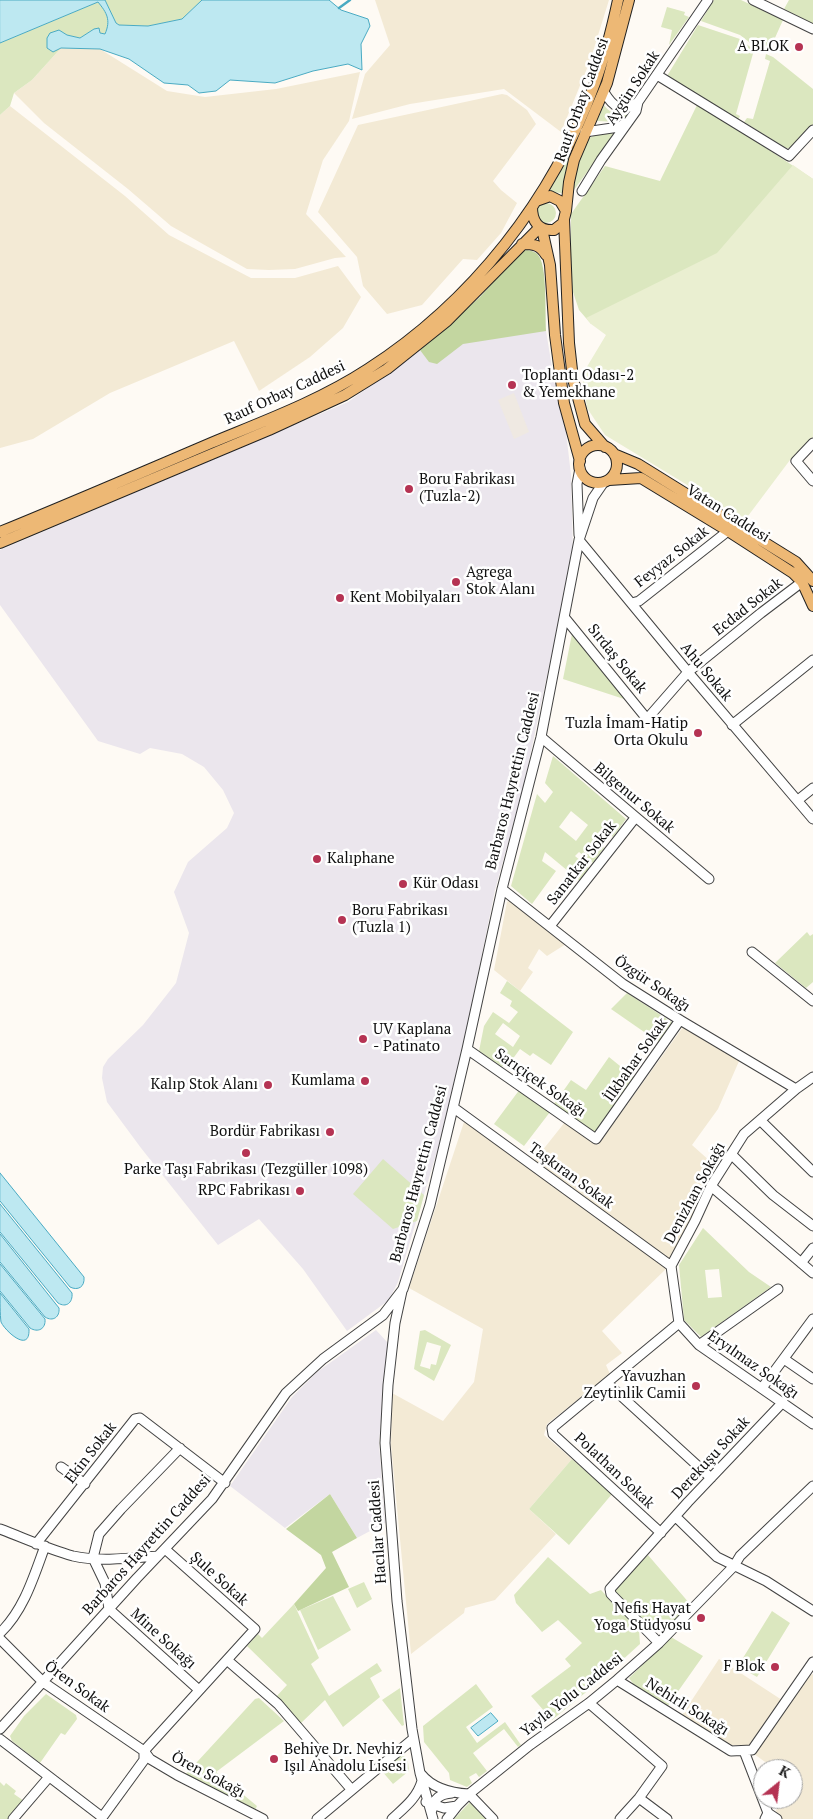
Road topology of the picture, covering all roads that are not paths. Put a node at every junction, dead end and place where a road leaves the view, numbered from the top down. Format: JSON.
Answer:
{"nodes":[{"id":1,"x":618,"y":0,"type":"edge"},
{"id":2,"x":629,"y":0,"type":"edge"},
{"id":3,"x":708,"y":0,"type":"edge"},
{"id":4,"x":753,"y":0,"type":"edge"},
{"id":5,"x":813,"y":29,"type":"edge"},
{"id":6,"x":657,"y":75,"type":"junction"},
{"id":7,"x":604,"y":92,"type":"junction"},
{"id":8,"x":638,"y":102,"type":"junction"},
{"id":9,"x":628,"y":122,"type":"junction"},
{"id":10,"x":813,"y":130,"type":"edge"},
{"id":11,"x":585,"y":132,"type":"junction"},
{"id":12,"x":582,"y":192,"type":"dead end"},
{"id":13,"x":533,"y":204,"type":"junction"},
{"id":14,"x":565,"y":215,"type":"junction"},
{"id":15,"x":541,"y":228,"type":"junction"},
{"id":16,"x":522,"y":244,"type":"junction"},
{"id":17,"x":550,"y":260,"type":"junction"},
{"id":18,"x":813,"y":443,"type":"edge"},
{"id":19,"x":605,"y":447,"type":"junction"},
{"id":20,"x":614,"y":454,"type":"junction"},
{"id":21,"x":580,"y":465,"type":"junction"},
{"id":22,"x":606,"y":481,"type":"junction"},
{"id":23,"x":813,"y":481,"type":"edge"},
{"id":24,"x":728,"y":530,"type":"junction"},
{"id":25,"x":0,"y":532,"type":"edge"},
{"id":26,"x":579,"y":540,"type":"junction"},
{"id":27,"x":0,"y":543,"type":"edge"},
{"id":28,"x":808,"y":582,"type":"edge"},
{"id":29,"x":632,"y":603,"type":"junction"},
{"id":30,"x":813,"y":606,"type":"edge"},
{"id":31,"x":565,"y":618,"type":"junction"},
{"id":32,"x":813,"y":660,"type":"edge"},
{"id":33,"x":688,"y":672,"type":"junction"},
{"id":34,"x":647,"y":719,"type":"joint"},
{"id":35,"x":732,"y":724,"type":"junction"},
{"id":36,"x":541,"y":737,"type":"junction"},
{"id":37,"x":813,"y":788,"type":"edge"},
{"id":38,"x":798,"y":800,"type":"junction"},
{"id":39,"x":635,"y":818,"type":"junction"},
{"id":40,"x":813,"y":820,"type":"edge"},
{"id":41,"x":709,"y":879,"type":"dead end"},
{"id":42,"x":502,"y":889,"type":"junction"},
{"id":43,"x":550,"y":926,"type":"junction"},
{"id":44,"x":752,"y":952,"type":"dead end"},
{"id":45,"x":811,"y":996,"type":"edge"},
{"id":46,"x":680,"y":1020,"type":"junction"},
{"id":47,"x":467,"y":1049,"type":"junction"},
{"id":48,"x":813,"y":1077,"type":"edge"},
{"id":49,"x":796,"y":1089,"type":"junction"},
{"id":50,"x":454,"y":1108,"type":"junction"},
{"id":51,"x":760,"y":1120,"type":"junction"},
{"id":52,"x":596,"y":1139,"type":"joint"},
{"id":53,"x":731,"y":1154,"type":"junction"},
{"id":54,"x":813,"y":1172,"type":"edge"},
{"id":55,"x":711,"y":1186,"type":"junction"},
{"id":56,"x":813,"y":1226,"type":"edge"},
{"id":57,"x":813,"y":1248,"type":"edge"},
{"id":58,"x":802,"y":1263,"type":"junction"},
{"id":59,"x":671,"y":1266,"type":"junction"},
{"id":60,"x":813,"y":1274,"type":"edge"},
{"id":61,"x":403,"y":1289,"type":"junction"},
{"id":62,"x":778,"y":1289,"type":"dead end"},
{"id":63,"x":679,"y":1323,"type":"junction"},
{"id":64,"x":812,"y":1323,"type":"edge"},
{"id":65,"x":699,"y":1345,"type":"junction"},
{"id":66,"x":784,"y":1359,"type":"junction"},
{"id":67,"x":813,"y":1379,"type":"edge"},
{"id":68,"x":607,"y":1383,"type":"junction"},
{"id":69,"x":762,"y":1388,"type":"junction"},
{"id":70,"x":783,"y":1402,"type":"junction"},
{"id":71,"x":813,"y":1424,"type":"edge"},
{"id":72,"x":180,"y":1448,"type":"junction"},
{"id":73,"x":61,"y":1467,"type":"dead end"},
{"id":74,"x":711,"y":1478,"type":"junction"},
{"id":75,"x":225,"y":1483,"type":"junction"},
{"id":76,"x":85,"y":1484,"type":"junction"},
{"id":77,"x":812,"y":1489,"type":"edge"},
{"id":78,"x":676,"y":1517,"type":"junction"},
{"id":79,"x":0,"y":1528,"type":"edge"},
{"id":80,"x":661,"y":1533,"type":"junction"},
{"id":81,"x":41,"y":1545,"type":"junction"},
{"id":82,"x":165,"y":1549,"type":"junction"},
{"id":83,"x":158,"y":1556,"type":"junction"},
{"id":84,"x":93,"y":1558,"type":"junction"},
{"id":85,"x":734,"y":1566,"type":"junction"},
{"id":86,"x":110,"y":1609,"type":"junction"},
{"id":87,"x":813,"y":1611,"type":"edge"},
{"id":88,"x":0,"y":1633,"type":"edge"},
{"id":89,"x":0,"y":1639,"type":"edge"},
{"id":90,"x":659,"y":1643,"type":"junction"},
{"id":91,"x":228,"y":1660,"type":"junction"},
{"id":92,"x":813,"y":1663,"type":"edge"},
{"id":93,"x":617,"y":1680,"type":"junction"},
{"id":94,"x":43,"y":1682,"type":"junction"},
{"id":95,"x":199,"y":1690,"type":"junction"},
{"id":96,"x":589,"y":1703,"type":"junction"},
{"id":97,"x":0,"y":1729,"type":"edge"},
{"id":98,"x":0,"y":1739,"type":"edge"},
{"id":99,"x":414,"y":1739,"type":"junction"},
{"id":100,"x":144,"y":1751,"type":"junction"},
{"id":101,"x":744,"y":1751,"type":"junction"},
{"id":102,"x":48,"y":1777,"type":"junction"},
{"id":103,"x":421,"y":1777,"type":"junction"},
{"id":104,"x":351,"y":1789,"type":"junction"},
{"id":105,"x":454,"y":1793,"type":"junction"},
{"id":106,"x":469,"y":1794,"type":"junction"},
{"id":107,"x":639,"y":1798,"type":"junction"},
{"id":108,"x":410,"y":1802,"type":"junction"},
{"id":109,"x":431,"y":1804,"type":"junction"},
{"id":110,"x":457,"y":1806,"type":"junction"},
{"id":111,"x":766,"y":1816,"type":"edge"},
{"id":112,"x":252,"y":1817,"type":"edge"},
{"id":113,"x":432,"y":1817,"type":"edge"},
{"id":114,"x":102,"y":1818,"type":"edge"},
{"id":115,"x":13,"y":1819,"type":"edge"},
{"id":116,"x":263,"y":1819,"type":"edge"},
{"id":117,"x":317,"y":1819,"type":"edge"},
{"id":118,"x":392,"y":1819,"type":"edge"},
{"id":119,"x":447,"y":1819,"type":"edge"},
{"id":120,"x":493,"y":1819,"type":"edge"},
{"id":121,"x":620,"y":1819,"type":"edge"},
{"id":122,"x":667,"y":1819,"type":"edge"},
{"id":123,"x":777,"y":1819,"type":"edge"}],
"edges":[{"from":1,"to":13,"type":"main road","name":"Rauf Orbay Caddesi"},
{"from":2,"to":7,"type":"main road","name":"Rauf Orbay Caddesi"},
{"from":3,"to":6,"type":"street","name":"Aygün Sokak"},
{"from":4,"to":5,"type":"street"},
{"from":6,"to":8,"type":"street","name":"Aygün Sokak"},
{"from":6,"to":10,"type":"street"},
{"from":7,"to":8,"type":"street"},
{"from":7,"to":11,"type":"main road","name":"Rauf Orbay Caddesi"},
{"from":8,"to":9,"type":"street","name":"Aygün Sokak"},
{"from":9,"to":11,"type":"street"},
{"from":9,"to":12,"type":"street","name":"Aygün Sokak"},
{"from":11,"to":14,"type":"main road","name":"Rauf Orbay Caddesi"},
{"from":13,"to":14,"type":"main road"},
{"from":13,"to":15,"type":"main road"},
{"from":13,"to":25,"type":"main road","name":"Rauf Orbay Caddesi"},
{"from":14,"to":15,"type":"main road","name":"Rauf Orbay Caddesi"},
{"from":14,"to":19,"type":"main road"},
{"from":15,"to":16,"type":"main road","name":"Rauf Orbay Caddesi"},
{"from":15,"to":17,"type":"main road"},
{"from":16,"to":17,"type":"main road"},
{"from":16,"to":27,"type":"main road","name":"Rauf Orbay Caddesi"},
{"from":17,"to":21,"type":"main road"},
{"from":18,"to":23,"type":"street"},
{"from":19,"to":20,"type":"main road"},
{"from":19,"to":21,"type":"main road"},
{"from":20,"to":22,"type":"main road"},
{"from":20,"to":28,"type":"main road","name":"Vatan Caddesi"},
{"from":21,"to":22,"type":"main road"},
{"from":21,"to":26,"type":"street"},
{"from":22,"to":24,"type":"main road","name":"Vatan Caddesi"},
{"from":22,"to":26,"type":"street"},
{"from":24,"to":28,"type":"main road","name":"Vatan Caddesi"},
{"from":24,"to":29,"type":"street","name":"Feyyaz Sokak"},
{"from":26,"to":29,"type":"street","name":"Ahu Sokak"},
{"from":26,"to":31,"type":"street","name":"Barbaros Hayrettin Caddesi"},
{"from":28,"to":30,"type":"main road","name":"Vatan Caddesi"},
{"from":28,"to":33,"type":"street","name":"Ecdad Sokak"},
{"from":29,"to":33,"type":"street","name":"Ahu Sokak"},
{"from":31,"to":34,"type":"street","name":"Sırdaş Sokak"},
{"from":31,"to":36,"type":"street","name":"Barbaros Hayrettin Caddesi"},
{"from":32,"to":35,"type":"street"},
{"from":33,"to":34,"type":"street","name":"Ecdad Sokak"},
{"from":33,"to":35,"type":"street","name":"Ahu Sokak"},
{"from":35,"to":38,"type":"street","name":"Ahu Sokak"},
{"from":36,"to":39,"type":"street","name":"Bilgenur Sokak"},
{"from":36,"to":42,"type":"street","name":"Barbaros Hayrettin Caddesi"},
{"from":37,"to":38,"type":"street"},
{"from":38,"to":40,"type":"street","name":"Ahu Sokak"},
{"from":39,"to":41,"type":"street","name":"Bilgenur Sokak"},
{"from":39,"to":43,"type":"street","name":"Sanatkar Sokak"},
{"from":42,"to":43,"type":"street","name":"Özgür Sokağı"},
{"from":42,"to":47,"type":"street","name":"Barbaros Hayrettin Caddesi"},
{"from":43,"to":46,"type":"street","name":"Özgür Sokağı"},
{"from":44,"to":45,"type":"street"},
{"from":46,"to":49,"type":"street","name":"Özgür Sokağı"},
{"from":46,"to":52,"type":"street","name":"İlkbahar Sokak"},
{"from":47,"to":50,"type":"street","name":"Barbaros Hayrettin Caddesi"},
{"from":47,"to":52,"type":"street","name":"Sarıçiçek Sokağı"},
{"from":48,"to":49,"type":"street","name":"Denizhan Sokağı"},
{"from":49,"to":51,"type":"street","name":"Denizhan Sokağı"},
{"from":50,"to":59,"type":"street","name":"Taşkıran Sokak"},
{"from":50,"to":61,"type":"street","name":"Barbaros Hayrettin Caddesi"},
{"from":51,"to":53,"type":"street","name":"Denizhan Sokağı"},
{"from":51,"to":54,"type":"street"},
{"from":53,"to":55,"type":"street","name":"Denizhan Sokağı"},
{"from":53,"to":56,"type":"street"},
{"from":55,"to":58,"type":"street"},
{"from":55,"to":59,"type":"street","name":"Denizhan Sokağı"},
{"from":57,"to":58,"type":"street"},
{"from":58,"to":60,"type":"street"},
{"from":59,"to":63,"type":"street"},
{"from":61,"to":75,"type":"street","name":"Barbaros Hayrettin Caddesi"},
{"from":61,"to":99,"type":"street","name":"Hacılar Caddesi"},
{"from":62,"to":65,"type":"street"},
{"from":63,"to":65,"type":"street","name":"Eryılmaz Sokağı"},
{"from":63,"to":68,"type":"street"},
{"from":64,"to":66,"type":"street"},
{"from":65,"to":69,"type":"street","name":"Eryılmaz Sokağı"},
{"from":66,"to":67,"type":"street"},
{"from":66,"to":69,"type":"street"},
{"from":68,"to":74,"type":"street"},
{"from":68,"to":80,"type":"street","name":"Polathan Sokak"},
{"from":69,"to":70,"type":"street","name":"Eryılmaz Sokağı"},
{"from":70,"to":71,"type":"street","name":"Eryılmaz Sokağı"},
{"from":70,"to":74,"type":"street","name":"Derekuşu Sokak"},
{"from":72,"to":75,"type":"street","name":"Ekin Sokak"},
{"from":72,"to":76,"type":"street","name":"Ekin Sokak"},
{"from":72,"to":84,"type":"street"},
{"from":73,"to":76,"type":"street"},
{"from":74,"to":78,"type":"street","name":"Derekuşu Sokak"},
{"from":75,"to":82,"type":"street","name":"Barbaros Hayrettin Caddesi"},
{"from":76,"to":81,"type":"street","name":"Ekin Sokak"},
{"from":77,"to":85,"type":"street","name":"Yayla Yolu Caddesi"},
{"from":78,"to":80,"type":"street","name":"Derekuşu Sokak"},
{"from":78,"to":85,"type":"street"},
{"from":79,"to":81,"type":"street"},
{"from":80,"to":90,"type":"street","name":"Derekuşu Sokak"},
{"from":81,"to":84,"type":"street"},
{"from":81,"to":88,"type":"street","name":"Ekin Sokak"},
{"from":82,"to":83,"type":"street","name":"Barbaros Hayrettin Caddesi"},
{"from":82,"to":91,"type":"street","name":"Şule Sokak"},
{"from":83,"to":84,"type":"street"},
{"from":83,"to":86,"type":"street","name":"Barbaros Hayrettin Caddesi"},
{"from":84,"to":86,"type":"street"},
{"from":85,"to":87,"type":"street"},
{"from":85,"to":90,"type":"street","name":"Yayla Yolu Caddesi"},
{"from":86,"to":94,"type":"street","name":"Barbaros Hayrettin Caddesi"},
{"from":86,"to":95,"type":"street","name":"Mine Sokağı"},
{"from":89,"to":94,"type":"street","name":"Ören Sokak"},
{"from":90,"to":93,"type":"street","name":"Yayla Yolu Caddesi"},
{"from":91,"to":95,"type":"street"},
{"from":91,"to":104,"type":"street"},
{"from":92,"to":101,"type":"street"},
{"from":93,"to":96,"type":"street","name":"Yayla Yolu Caddesi"},
{"from":93,"to":101,"type":"street","name":"Nehirli Sokağı"},
{"from":94,"to":97,"type":"street","name":"Barbaros Hayrettin Caddesi"},
{"from":94,"to":100,"type":"street","name":"Ören Sokak"},
{"from":95,"to":100,"type":"street"},
{"from":96,"to":106,"type":"street","name":"Yayla Yolu Caddesi"},
{"from":96,"to":107,"type":"street"},
{"from":98,"to":102,"type":"street"},
{"from":99,"to":103,"type":"street","name":"Hacılar Caddesi"},
{"from":99,"to":104,"type":"street"},
{"from":100,"to":112,"type":"street","name":"Ören Sokağı"},
{"from":100,"to":114,"type":"street"},
{"from":101,"to":111,"type":"street"},
{"from":102,"to":114,"type":"street"},
{"from":102,"to":115,"type":"street"},
{"from":103,"to":105,"type":"street"},
{"from":103,"to":108,"type":"street"},
{"from":103,"to":109,"type":"street","name":"Hacılar Caddesi"},
{"from":104,"to":117,"type":"street"},
{"from":105,"to":106,"type":"street"},
{"from":105,"to":109,"type":"street"},
{"from":106,"to":110,"type":"street","name":"Yayla Yolu Caddesi"},
{"from":106,"to":120,"type":"street"},
{"from":107,"to":121,"type":"street"},
{"from":107,"to":122,"type":"street"},
{"from":108,"to":109,"type":"street"},
{"from":108,"to":118,"type":"street"},
{"from":109,"to":110,"type":"street"},
{"from":109,"to":113,"type":"street","name":"Hacılar Caddesi"},
{"from":110,"to":119,"type":"street","name":"Yayla Yolu Caddesi"},
{"from":111,"to":123,"type":"street"},
{"from":112,"to":116,"type":"street","name":"Ören Sokağı"}]}
